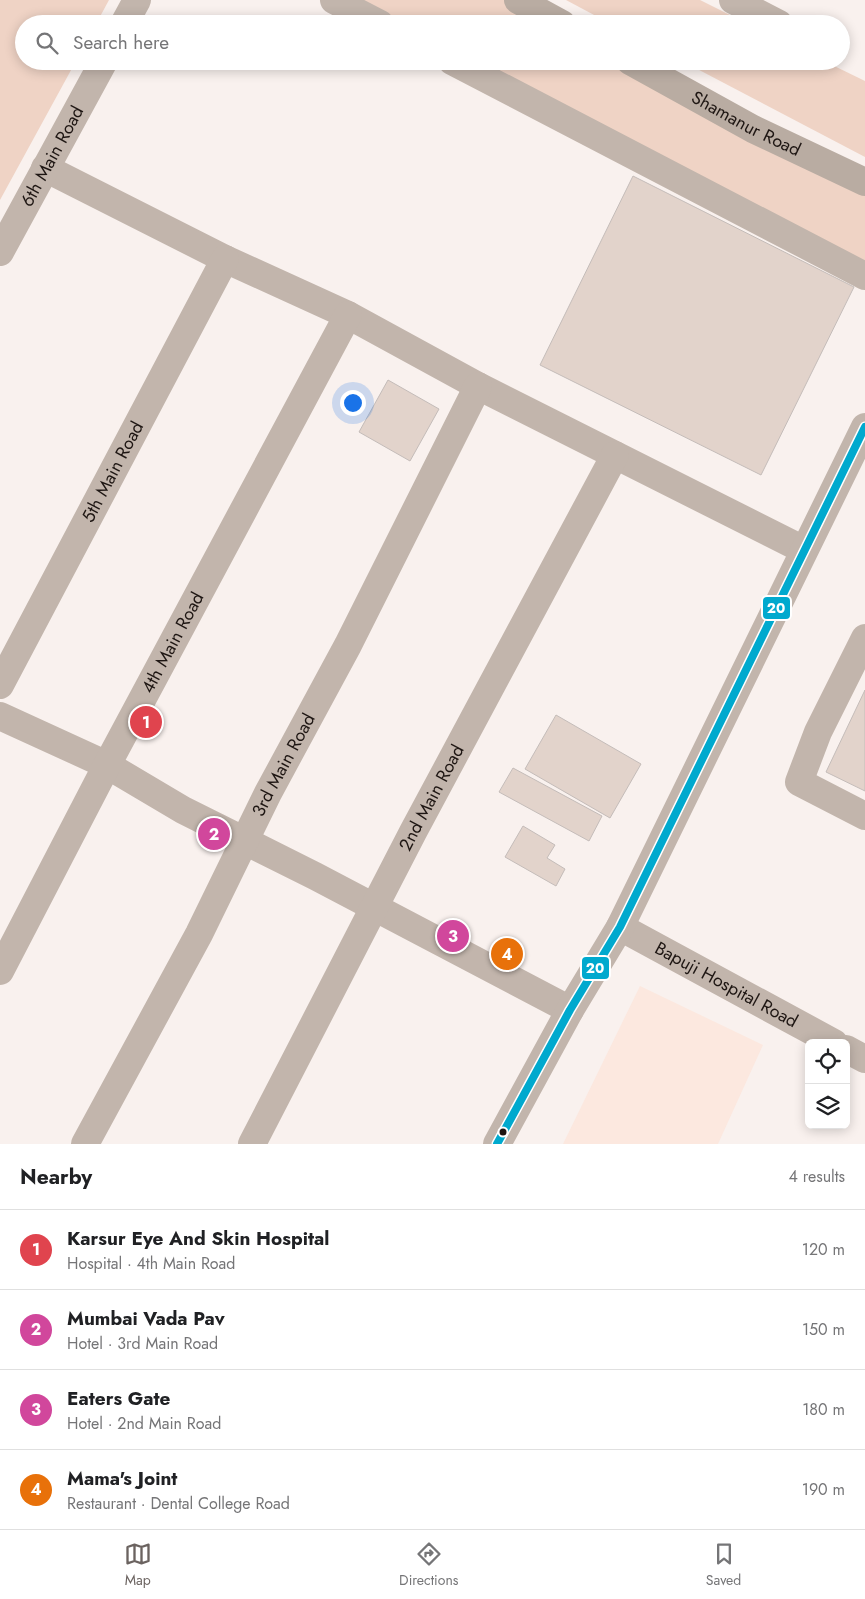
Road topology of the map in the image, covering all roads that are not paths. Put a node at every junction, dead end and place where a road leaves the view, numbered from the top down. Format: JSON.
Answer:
{"nodes":[{"id":1,"x":137,"y":0,"type":"edge"},
{"id":2,"x":334,"y":0,"type":"edge"},
{"id":3,"x":518,"y":0,"type":"edge"},
{"id":4,"x":732,"y":0,"type":"edge"},
{"id":5,"x":129,"y":15,"type":"edge"},
{"id":6,"x":363,"y":15,"type":"edge"},
{"id":7,"x":546,"y":15,"type":"edge"},
{"id":8,"x":762,"y":15,"type":"edge"},
{"id":9,"x":99,"y":70,"type":"edge"},
{"id":10,"x":469,"y":70,"type":"edge"},
{"id":11,"x":646,"y":70,"type":"edge"},
{"id":12,"x":45,"y":168,"type":"junction"},
{"id":13,"x":865,"y":182,"type":"edge"},
{"id":14,"x":0,"y":252,"type":"edge"},
{"id":15,"x":225,"y":259,"type":"junction"},
{"id":16,"x":865,"y":276,"type":"edge"},
{"id":17,"x":348,"y":315,"type":"junction"},
{"id":18,"x":478,"y":386,"type":"junction"},
{"id":19,"x":865,"y":426,"type":"edge"},
{"id":20,"x":616,"y":455,"type":"junction"},
{"id":21,"x":804,"y":550,"type":"junction"},
{"id":22,"x":865,"y":638,"type":"edge"},
{"id":23,"x":0,"y":685,"type":"edge"},
{"id":24,"x":0,"y":716,"type":"edge"},
{"id":25,"x":107,"y":765,"type":"junction"},
{"id":26,"x":865,"y":816,"type":"edge"},
{"id":27,"x":244,"y":841,"type":"junction"},
{"id":28,"x":375,"y":908,"type":"junction"},
{"id":29,"x":620,"y":927,"type":"junction"},
{"id":30,"x":0,"y":971,"type":"edge"},
{"id":31,"x":570,"y":1010,"type":"junction"},
{"id":32,"x":827,"y":1039,"type":"edge"},
{"id":33,"x":850,"y":1051,"type":"edge"},
{"id":34,"x":865,"y":1059,"type":"edge"},
{"id":35,"x":85,"y":1144,"type":"edge"},
{"id":36,"x":252,"y":1144,"type":"edge"},
{"id":37,"x":497,"y":1144,"type":"edge"}],
"edges":[{"from":1,"to":5,"type":"street"},
{"from":2,"to":6,"type":"street"},
{"from":3,"to":7,"type":"main road"},
{"from":4,"to":8,"type":"street"},
{"from":9,"to":12,"type":"street","name":"6th Main Road"},
{"from":10,"to":16,"type":"street"},
{"from":11,"to":13,"type":"main road","name":"Shamanur Road"},
{"from":12,"to":14,"type":"street","name":"6th Main Road"},
{"from":12,"to":15,"type":"street"},
{"from":15,"to":17,"type":"street"},
{"from":15,"to":23,"type":"street","name":"5th Main Road"},
{"from":17,"to":18,"type":"street"},
{"from":17,"to":25,"type":"street","name":"4th Main Road"},
{"from":18,"to":20,"type":"street"},
{"from":18,"to":27,"type":"street","name":"3rd Main Road"},
{"from":19,"to":21,"type":"street"},
{"from":20,"to":21,"type":"street"},
{"from":20,"to":28,"type":"street","name":"2nd Main Road"},
{"from":21,"to":29,"type":"street"},
{"from":22,"to":26,"type":"street"},
{"from":24,"to":25,"type":"street"},
{"from":25,"to":27,"type":"street"},
{"from":25,"to":30,"type":"street","name":"4th Main Road"},
{"from":27,"to":28,"type":"street"},
{"from":27,"to":35,"type":"street","name":"3rd Main Road"},
{"from":28,"to":31,"type":"street"},
{"from":28,"to":36,"type":"street","name":"2nd Main Road"},
{"from":29,"to":31,"type":"street"},
{"from":29,"to":32,"type":"street","name":"Bapuji Hospital Road"},
{"from":31,"to":37,"type":"street"},
{"from":33,"to":34,"type":"street"}]}
